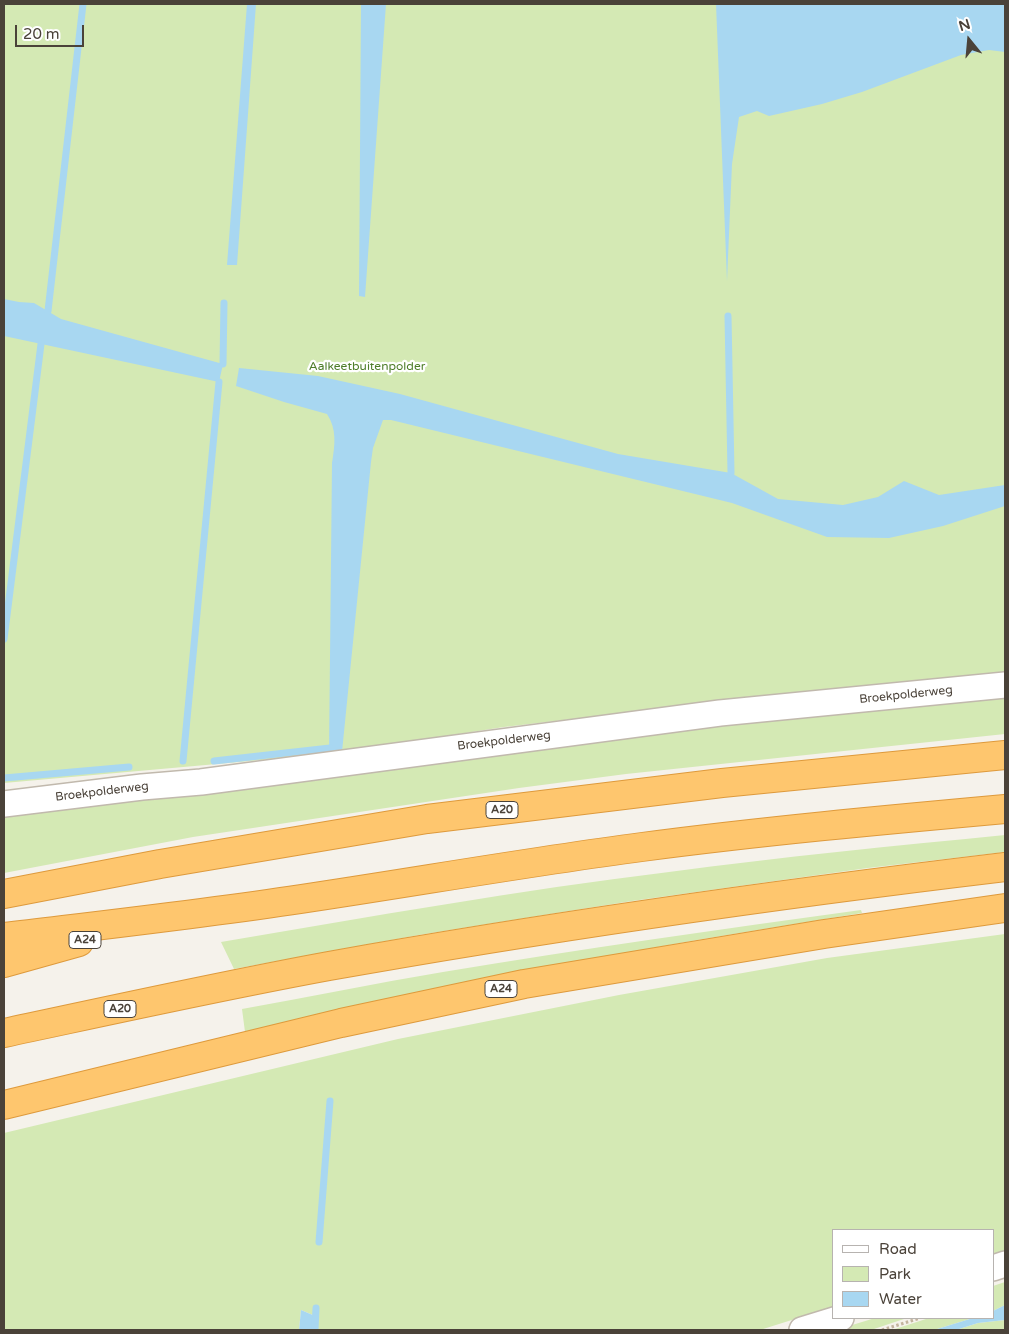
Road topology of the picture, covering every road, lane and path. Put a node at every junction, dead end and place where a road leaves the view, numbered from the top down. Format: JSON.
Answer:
{"nodes":[{"id":1,"x":1005,"y":685,"type":"edge"},
{"id":2,"x":1005,"y":755,"type":"edge"},
{"id":3,"x":4,"y":804,"type":"edge"},
{"id":4,"x":1005,"y":809,"type":"edge"},
{"id":5,"x":1005,"y":867,"type":"edge"},
{"id":6,"x":4,"y":894,"type":"edge"},
{"id":7,"x":1005,"y":908,"type":"edge"},
{"id":8,"x":167,"y":918,"type":"junction"},
{"id":9,"x":4,"y":937,"type":"edge"},
{"id":10,"x":4,"y":963,"type":"edge"},
{"id":11,"x":4,"y":1033,"type":"edge"},
{"id":12,"x":4,"y":1105,"type":"edge"},
{"id":13,"x":837,"y":1319,"type":"edge"},
{"id":14,"x":917,"y":1319,"type":"edge"},
{"id":15,"x":802,"y":1330,"type":"edge"},
{"id":16,"x":882,"y":1330,"type":"edge"}],
"edges":[{"from":1,"to":3,"type":"street","name":"Broekpolderweg"},
{"from":2,"to":6,"type":"highway","number":"A20"},
{"from":4,"to":8,"type":"highway"},
{"from":5,"to":11,"type":"highway","number":"A20"},
{"from":7,"to":12,"type":"highway","number":"A24"},
{"from":8,"to":9,"type":"highway"},
{"from":8,"to":10,"type":"highway","number":"A24"},
{"from":13,"to":15,"type":"street"},
{"from":14,"to":16,"type":"path"}]}
